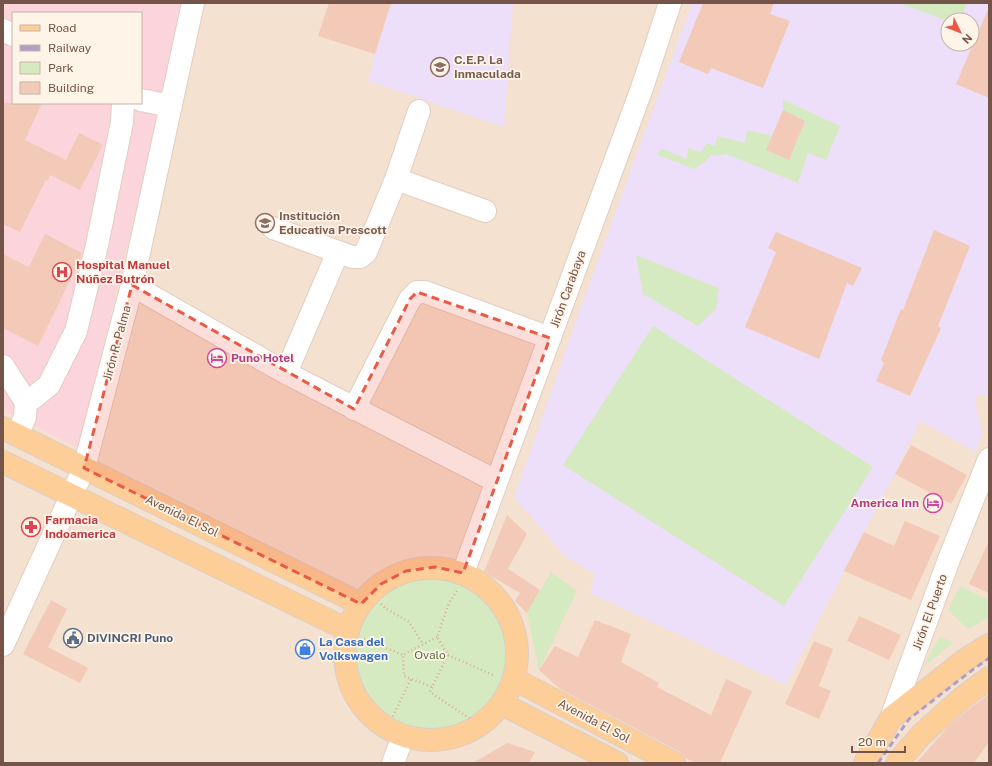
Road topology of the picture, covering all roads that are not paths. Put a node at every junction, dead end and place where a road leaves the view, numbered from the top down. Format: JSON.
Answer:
{"nodes":[{"id":1,"x":193,"y":3,"type":"edge"},
{"id":2,"x":670,"y":3,"type":"edge"},
{"id":3,"x":3,"y":30,"type":"edge"},
{"id":4,"x":12,"y":34,"type":"edge"},
{"id":5,"x":142,"y":100,"type":"edge"},
{"id":6,"x":123,"y":104,"type":"edge"},
{"id":7,"x":171,"y":106,"type":"junction"},
{"id":8,"x":419,"y":111,"type":"dead end"},
{"id":9,"x":396,"y":179,"type":"junction"},
{"id":10,"x":485,"y":211,"type":"dead end"},
{"id":11,"x":273,"y":228,"type":"dead end"},
{"id":12,"x":338,"y":252,"type":"junction"},
{"id":13,"x":132,"y":285,"type":"junction"},
{"id":14,"x":550,"y":338,"type":"junction"},
{"id":15,"x":3,"y":367,"type":"edge"},
{"id":16,"x":286,"y":373,"type":"junction"},
{"id":17,"x":26,"y":402,"type":"junction"},
{"id":18,"x":354,"y":409,"type":"junction"},
{"id":19,"x":10,"y":431,"type":"edge"},
{"id":20,"x":989,"y":459,"type":"edge"},
{"id":21,"x":3,"y":462,"type":"edge"},
{"id":22,"x":84,"y":468,"type":"junction"},
{"id":23,"x":496,"y":481,"type":"junction"},
{"id":24,"x":72,"y":496,"type":"junction"},
{"id":25,"x":462,"y":579,"type":"junction"},
{"id":26,"x":369,"y":601,"type":"junction"},
{"id":27,"x":352,"y":633,"type":"junction"},
{"id":28,"x":3,"y":645,"type":"edge"},
{"id":29,"x":989,"y":645,"type":"edge"},
{"id":30,"x":989,"y":678,"type":"edge"},
{"id":31,"x":509,"y":680,"type":"junction"},
{"id":32,"x":502,"y":704,"type":"junction"},
{"id":33,"x":891,"y":718,"type":"junction"},
{"id":34,"x":397,"y":728,"type":"junction"},
{"id":35,"x":393,"y":763,"type":"edge"},
{"id":36,"x":617,"y":763,"type":"edge"},
{"id":37,"x":674,"y":763,"type":"edge"},
{"id":38,"x":865,"y":763,"type":"edge"},
{"id":39,"x":897,"y":763,"type":"edge"}],
"edges":[{"from":1,"to":7,"type":"street","name":"Jirón R. Palma"},
{"from":2,"to":14,"type":"street","name":"Jirón Carabaya"},
{"from":3,"to":4,"type":"street"},
{"from":5,"to":7,"type":"street"},
{"from":6,"to":17,"type":"street"},
{"from":7,"to":13,"type":"street","name":"Jirón R. Palma"},
{"from":8,"to":9,"type":"street"},
{"from":9,"to":10,"type":"street"},
{"from":9,"to":12,"type":"street"},
{"from":11,"to":12,"type":"street"},
{"from":12,"to":16,"type":"street"},
{"from":13,"to":16,"type":"street"},
{"from":13,"to":22,"type":"street","name":"Jirón R. Palma"},
{"from":14,"to":18,"type":"street"},
{"from":14,"to":23,"type":"street","name":"Jirón Carabaya"},
{"from":15,"to":17,"type":"street"},
{"from":16,"to":18,"type":"street"},
{"from":17,"to":19,"type":"street"},
{"from":18,"to":23,"type":"street"},
{"from":19,"to":22,"type":"main road","name":"Avenida El Sol"},
{"from":20,"to":33,"type":"street","name":"Jirón El Puerto"},
{"from":21,"to":24,"type":"main road"},
{"from":22,"to":24,"type":"street","name":"Jirón R. Palma"},
{"from":22,"to":26,"type":"main road","name":"Avenida El Sol"},
{"from":23,"to":25,"type":"street","name":"Jirón Carabaya"},
{"from":24,"to":27,"type":"main road"},
{"from":24,"to":28,"type":"street","name":"Jirón R. Palma"},
{"from":25,"to":26,"type":"main road"},
{"from":25,"to":31,"type":"main road"},
{"from":26,"to":27,"type":"main road"},
{"from":27,"to":34,"type":"main road"},
{"from":29,"to":33,"type":"main road"},
{"from":30,"to":39,"type":"main road"},
{"from":31,"to":32,"type":"main road"},
{"from":31,"to":37,"type":"main road","name":"Avenida El Sol"},
{"from":32,"to":34,"type":"main road"},
{"from":32,"to":36,"type":"main road"},
{"from":33,"to":38,"type":"main road","name":"Jirón El Puerto"},
{"from":34,"to":35,"type":"street"}]}
